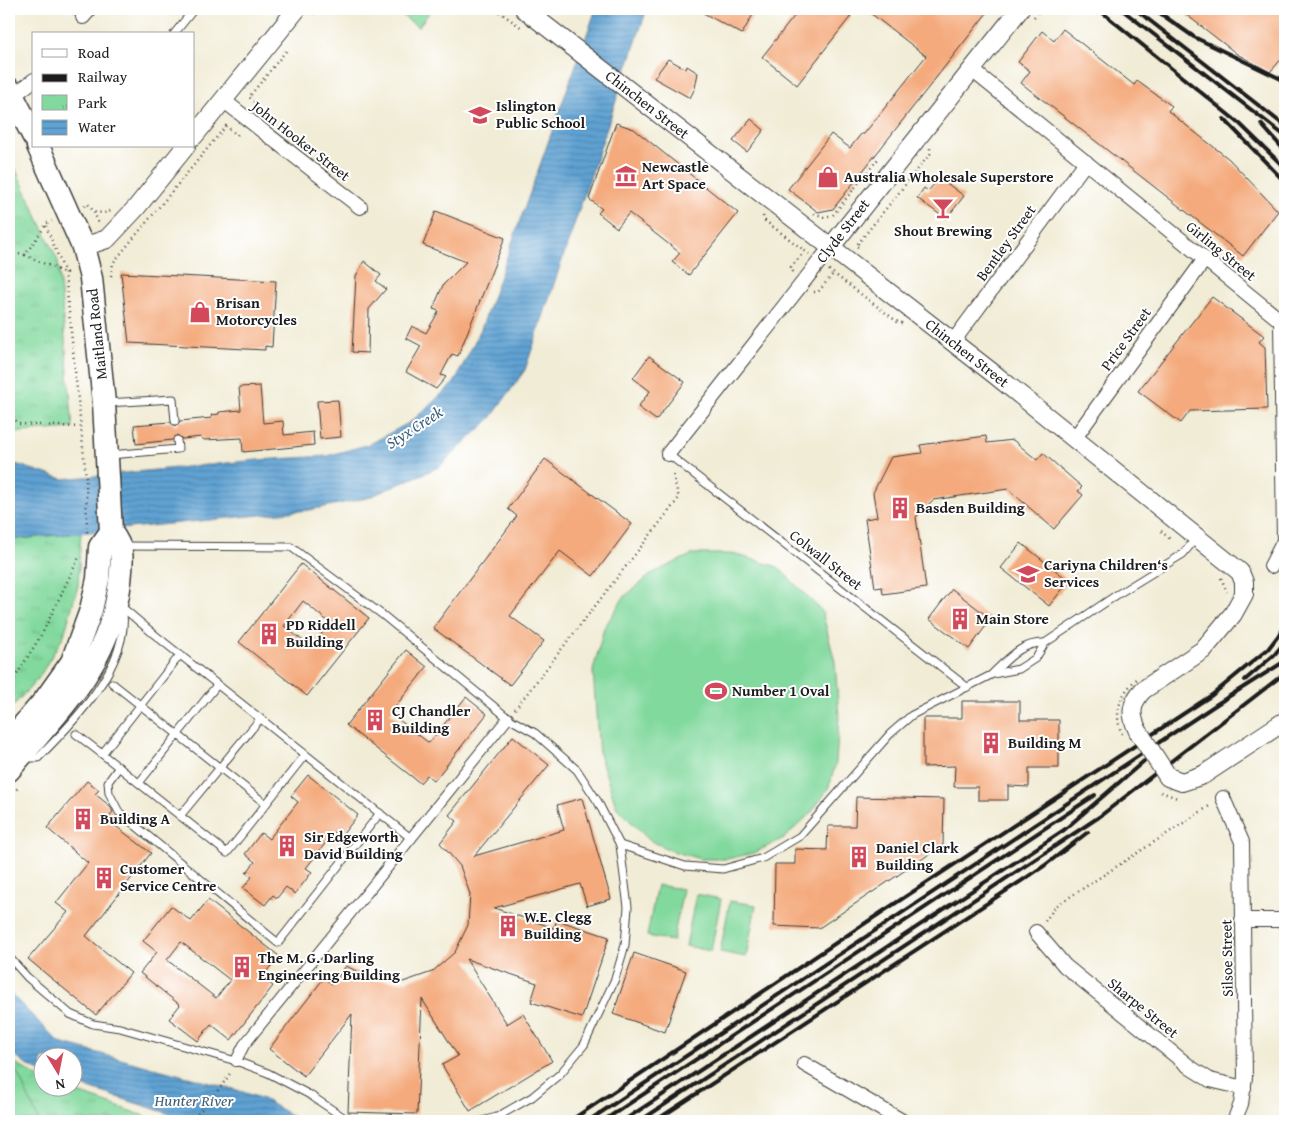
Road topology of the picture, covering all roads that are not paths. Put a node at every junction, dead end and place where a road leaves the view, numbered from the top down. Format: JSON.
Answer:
{"nodes":[{"id":1,"x":194,"y":9,"type":"edge"},
{"id":2,"x":297,"y":9,"type":"edge"},
{"id":3,"x":524,"y":9,"type":"edge"},
{"id":4,"x":1020,"y":9,"type":"edge"},
{"id":5,"x":176,"y":32,"type":"edge"},
{"id":6,"x":971,"y":69,"type":"junction"},
{"id":7,"x":32,"y":81,"type":"edge"},
{"id":8,"x":11,"y":92,"type":"edge"},
{"id":9,"x":223,"y":100,"type":"junction"},
{"id":10,"x":32,"y":134,"type":"edge"},
{"id":11,"x":195,"y":135,"type":"edge"},
{"id":12,"x":39,"y":148,"type":"edge"},
{"id":13,"x":184,"y":148,"type":"edge"},
{"id":14,"x":1086,"y":162,"type":"junction"},
{"id":15,"x":360,"y":207,"type":"dead end"},
{"id":16,"x":83,"y":248,"type":"junction"},
{"id":17,"x":830,"y":248,"type":"junction"},
{"id":18,"x":1205,"y":259,"type":"junction"},
{"id":19,"x":952,"y":344,"type":"junction"},
{"id":20,"x":104,"y":403,"type":"junction"},
{"id":21,"x":175,"y":422,"type":"dead end"},
{"id":22,"x":1074,"y":439,"type":"junction"},
{"id":23,"x":177,"y":440,"type":"dead end"},
{"id":24,"x":668,"y":454,"type":"joint"},
{"id":25,"x":108,"y":465,"type":"junction"},
{"id":26,"x":1197,"y":536,"type":"junction"},
{"id":27,"x":116,"y":539,"type":"junction"},
{"id":28,"x":1271,"y":566,"type":"dead end"},
{"id":29,"x":120,"y":602,"type":"junction"},
{"id":30,"x":1045,"y":643,"type":"junction"},
{"id":31,"x":180,"y":656,"type":"junction"},
{"id":32,"x":993,"y":674,"type":"junction"},
{"id":33,"x":112,"y":683,"type":"dead end"},
{"id":34,"x":217,"y":685,"type":"junction"},
{"id":35,"x":967,"y":687,"type":"junction"},
{"id":36,"x":140,"y":705,"type":"junction"},
{"id":37,"x":508,"y":718,"type":"junction"},
{"id":38,"x":260,"y":719,"type":"junction"},
{"id":39,"x":1285,"y":722,"type":"edge"},
{"id":40,"x":16,"y":728,"type":"edge"},
{"id":41,"x":76,"y":734,"type":"dead end"},
{"id":42,"x":178,"y":734,"type":"junction"},
{"id":43,"x":102,"y":754,"type":"junction"},
{"id":44,"x":306,"y":755,"type":"junction"},
{"id":45,"x":13,"y":757,"type":"edge"},
{"id":46,"x":119,"y":768,"type":"junction"},
{"id":47,"x":221,"y":768,"type":"junction"},
{"id":48,"x":139,"y":783,"type":"junction"},
{"id":49,"x":1223,"y":798,"type":"road end"},
{"id":50,"x":266,"y":804,"type":"junction"},
{"id":51,"x":380,"y":813,"type":"junction"},
{"id":52,"x":180,"y":816,"type":"junction"},
{"id":53,"x":412,"y":839,"type":"junction"},
{"id":54,"x":620,"y":845,"type":"junction"},
{"id":55,"x":1242,"y":920,"type":"junction"},
{"id":56,"x":1285,"y":920,"type":"edge"},
{"id":57,"x":1036,"y":932,"type":"road end"},
{"id":58,"x":9,"y":957,"type":"edge"},
{"id":59,"x":236,"y":1061,"type":"junction"},
{"id":60,"x":804,"y":1064,"type":"dead end"},
{"id":61,"x":1244,"y":1088,"type":"junction"},
{"id":62,"x":349,"y":1121,"type":"edge"},
{"id":63,"x":482,"y":1121,"type":"edge"},
{"id":64,"x":902,"y":1121,"type":"edge"},
{"id":65,"x":1234,"y":1121,"type":"edge"}],
"edges":[{"from":1,"to":5,"type":"lane"},
{"from":2,"to":9,"type":"street"},
{"from":3,"to":17,"type":"street","name":"Chinchen Street"},
{"from":4,"to":6,"type":"street","name":"Clyde Street"},
{"from":6,"to":14,"type":"street","name":"Girling Street"},
{"from":6,"to":17,"type":"street","name":"Clyde Street"},
{"from":7,"to":8,"type":"street"},
{"from":8,"to":10,"type":"main road"},
{"from":9,"to":11,"type":"street"},
{"from":9,"to":15,"type":"street","name":"John Hooker Street"},
{"from":12,"to":16,"type":"main road","name":"Maitland Road"},
{"from":13,"to":16,"type":"street"},
{"from":14,"to":18,"type":"street","name":"Girling Street"},
{"from":14,"to":19,"type":"street","name":"Bentley Street"},
{"from":16,"to":20,"type":"main road","name":"Maitland Road"},
{"from":17,"to":19,"type":"street","name":"Chinchen Street"},
{"from":17,"to":24,"type":"street","name":"Clyde Street"},
{"from":18,"to":22,"type":"street","name":"Price Street"},
{"from":18,"to":28,"type":"street","name":"Girling Street"},
{"from":19,"to":22,"type":"street","name":"Chinchen Street"},
{"from":20,"to":21,"type":"lane"},
{"from":20,"to":25,"type":"main road","name":"Maitland Road"},
{"from":22,"to":26,"type":"street","name":"Chinchen Street"},
{"from":23,"to":25,"type":"lane"},
{"from":24,"to":35,"type":"lane","name":"Colwall Street"},
{"from":25,"to":27,"type":"main road","name":"Maitland Road"},
{"from":26,"to":30,"type":"lane"},
{"from":26,"to":39,"type":"street","name":"Chinchen Street","bridge":true},
{"from":27,"to":29,"type":"main road","name":"Maitland Road"},
{"from":27,"to":37,"type":"lane"},
{"from":27,"to":40,"type":"main road","name":"Maitland Road"},
{"from":29,"to":31,"type":"lane"},
{"from":29,"to":45,"type":"main road","name":"Maitland Road"},
{"from":30,"to":32,"type":"lane"},
{"from":30,"to":32,"type":"lane"},
{"from":31,"to":34,"type":"lane"},
{"from":31,"to":36,"type":"lane"},
{"from":32,"to":35,"type":"lane"},
{"from":33,"to":36,"type":"lane"},
{"from":34,"to":38,"type":"lane"},
{"from":34,"to":42,"type":"lane"},
{"from":35,"to":54,"type":"lane"},
{"from":36,"to":42,"type":"lane"},
{"from":36,"to":43,"type":"lane"},
{"from":37,"to":53,"type":"street"},
{"from":37,"to":54,"type":"lane"},
{"from":38,"to":44,"type":"lane"},
{"from":38,"to":47,"type":"lane"},
{"from":40,"to":45,"type":"main road","name":"Maitland Road"},
{"from":41,"to":43,"type":"lane"},
{"from":42,"to":47,"type":"lane"},
{"from":42,"to":48,"type":"lane"},
{"from":43,"to":46,"type":"lane"},
{"from":44,"to":50,"type":"lane"},
{"from":44,"to":51,"type":"lane"},
{"from":46,"to":48,"type":"lane"},
{"from":46,"to":51,"type":"lane"},
{"from":47,"to":50,"type":"lane"},
{"from":47,"to":52,"type":"lane"},
{"from":48,"to":52,"type":"lane"},
{"from":49,"to":55,"type":"street","name":"Silsoe Street"},
{"from":50,"to":52,"type":"lane"},
{"from":51,"to":53,"type":"lane"},
{"from":53,"to":59,"type":"street"},
{"from":54,"to":63,"type":"lane"},
{"from":55,"to":56,"type":"street"},
{"from":55,"to":61,"type":"street","name":"Silsoe Street"},
{"from":57,"to":61,"type":"street","name":"Sharpe Street"},
{"from":58,"to":59,"type":"lane"},
{"from":59,"to":62,"type":"lane"},
{"from":60,"to":64,"type":"street"},
{"from":61,"to":65,"type":"street","name":"Silsoe Street"}]}
